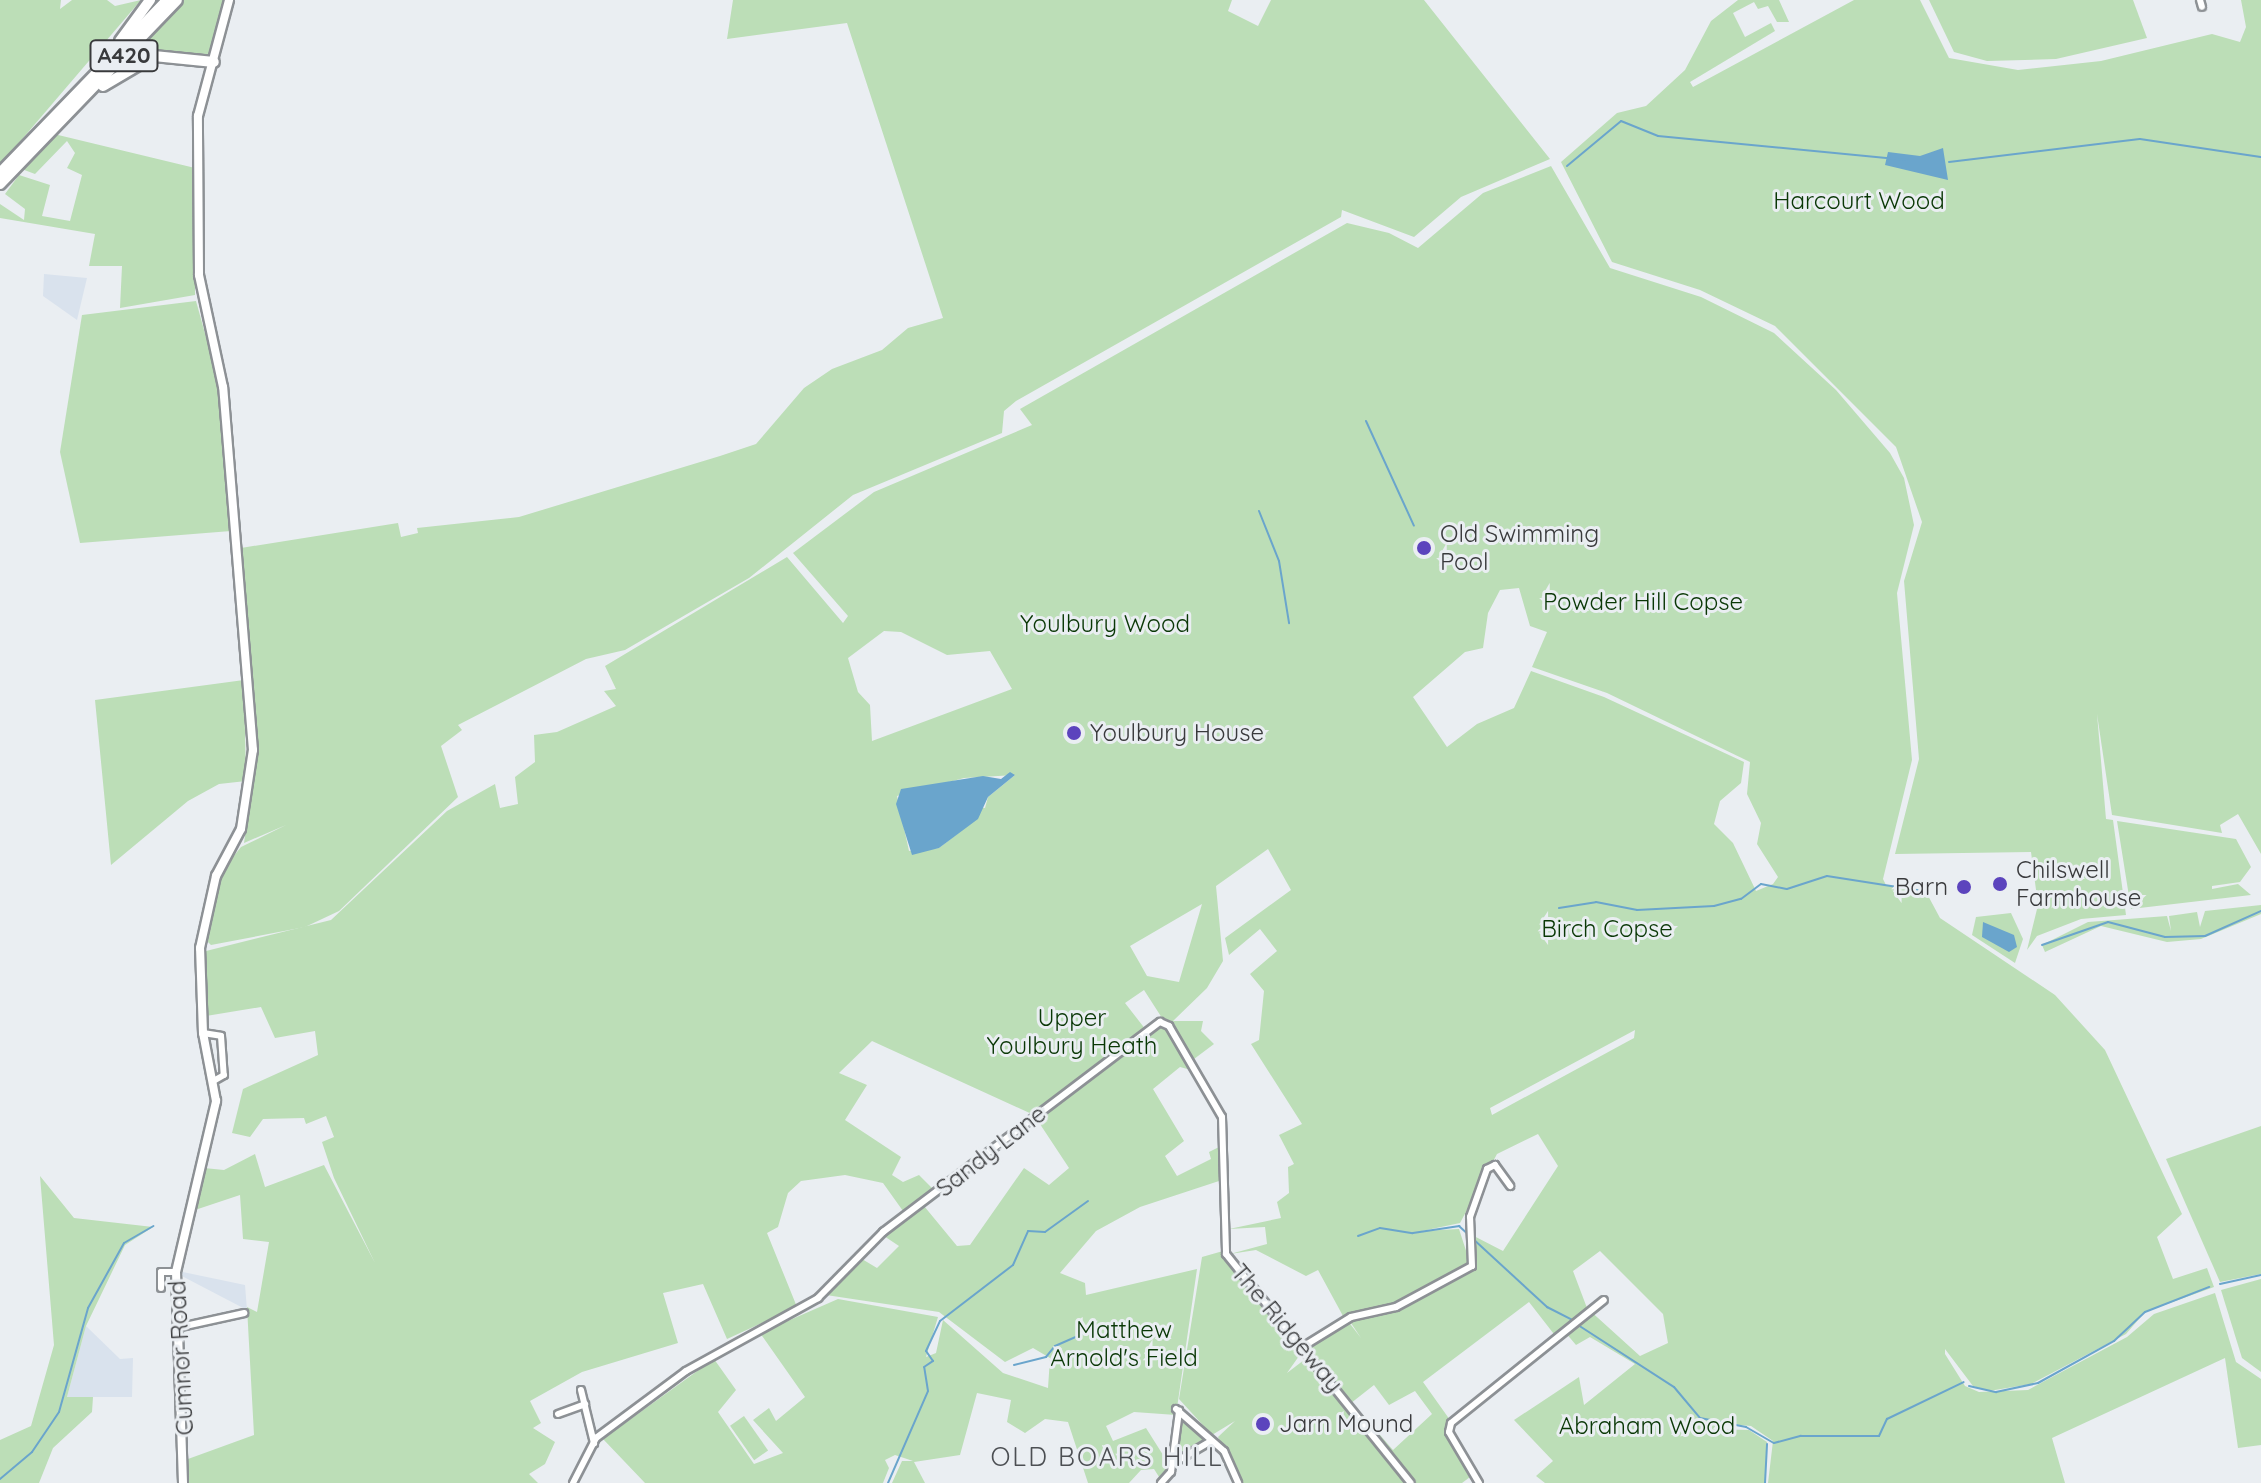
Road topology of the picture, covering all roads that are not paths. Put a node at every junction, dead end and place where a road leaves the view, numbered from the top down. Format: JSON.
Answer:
{"nodes":[{"id":1,"x":150,"y":0,"type":"edge"},
{"id":2,"x":167,"y":0,"type":"edge"},
{"id":3,"x":177,"y":0,"type":"edge"},
{"id":4,"x":229,"y":0,"type":"edge"},
{"id":5,"x":214,"y":62,"type":"junction"},
{"id":6,"x":84,"y":86,"type":"junction"},
{"id":7,"x":70,"y":112,"type":"junction"},
{"id":8,"x":0,"y":173,"type":"edge"},
{"id":9,"x":0,"y":184,"type":"edge"},
{"id":10,"x":1166,"y":1023,"type":"joint"},
{"id":11,"x":203,"y":1033,"type":"junction"},
{"id":12,"x":213,"y":1081,"type":"junction"},
{"id":13,"x":1510,"y":1186,"type":"dead end"},
{"id":14,"x":176,"y":1272,"type":"junction"},
{"id":15,"x":161,"y":1288,"type":"dead end"},
{"id":16,"x":1604,"y":1300,"type":"dead end"},
{"id":17,"x":244,"y":1313,"type":"dead end"},
{"id":18,"x":176,"y":1328,"type":"junction"},
{"id":19,"x":1304,"y":1346,"type":"junction"},
{"id":20,"x":581,"y":1390,"type":"dead end"},
{"id":21,"x":585,"y":1404,"type":"junction"},
{"id":22,"x":558,"y":1414,"type":"dead end"},
{"id":23,"x":1211,"y":1441,"type":"junction"},
{"id":24,"x":594,"y":1443,"type":"junction"},
{"id":25,"x":1172,"y":1464,"type":"junction"},
{"id":26,"x":183,"y":1483,"type":"edge"},
{"id":27,"x":573,"y":1483,"type":"edge"},
{"id":28,"x":1161,"y":1483,"type":"edge"},
{"id":29,"x":1238,"y":1483,"type":"edge"},
{"id":30,"x":1411,"y":1483,"type":"edge"},
{"id":31,"x":1479,"y":1483,"type":"edge"}],
"edges":[{"from":1,"to":6,"type":"highway"},
{"from":2,"to":6,"type":"highway","number":"A420"},
{"from":3,"to":7,"type":"highway","number":"A420"},
{"from":4,"to":5,"type":"main road"},
{"from":5,"to":7,"type":"highway"},
{"from":5,"to":11,"type":"main road"},
{"from":6,"to":8,"type":"highway","number":"A420"},
{"from":7,"to":9,"type":"highway","number":"A420"},
{"from":10,"to":19,"type":"street","name":"The Ridgeway"},
{"from":10,"to":24,"type":"street","name":"Sandy Lane"},
{"from":11,"to":12,"type":"main road"},
{"from":11,"to":12,"type":"street"},
{"from":12,"to":14,"type":"main road","name":"Cumnor Road"},
{"from":13,"to":19,"type":"street"},
{"from":14,"to":15,"type":"street"},
{"from":14,"to":18,"type":"main road","name":"Cumnor Road"},
{"from":16,"to":31,"type":"street"},
{"from":17,"to":18,"type":"street"},
{"from":18,"to":26,"type":"main road","name":"Cumnor Road"},
{"from":19,"to":30,"type":"street","name":"The Ridgeway"},
{"from":20,"to":21,"type":"street"},
{"from":21,"to":22,"type":"street"},
{"from":21,"to":24,"type":"street"},
{"from":23,"to":25,"type":"street"},
{"from":23,"to":25,"type":"street"},
{"from":23,"to":29,"type":"street"},
{"from":24,"to":27,"type":"street"},
{"from":25,"to":28,"type":"street"}]}
